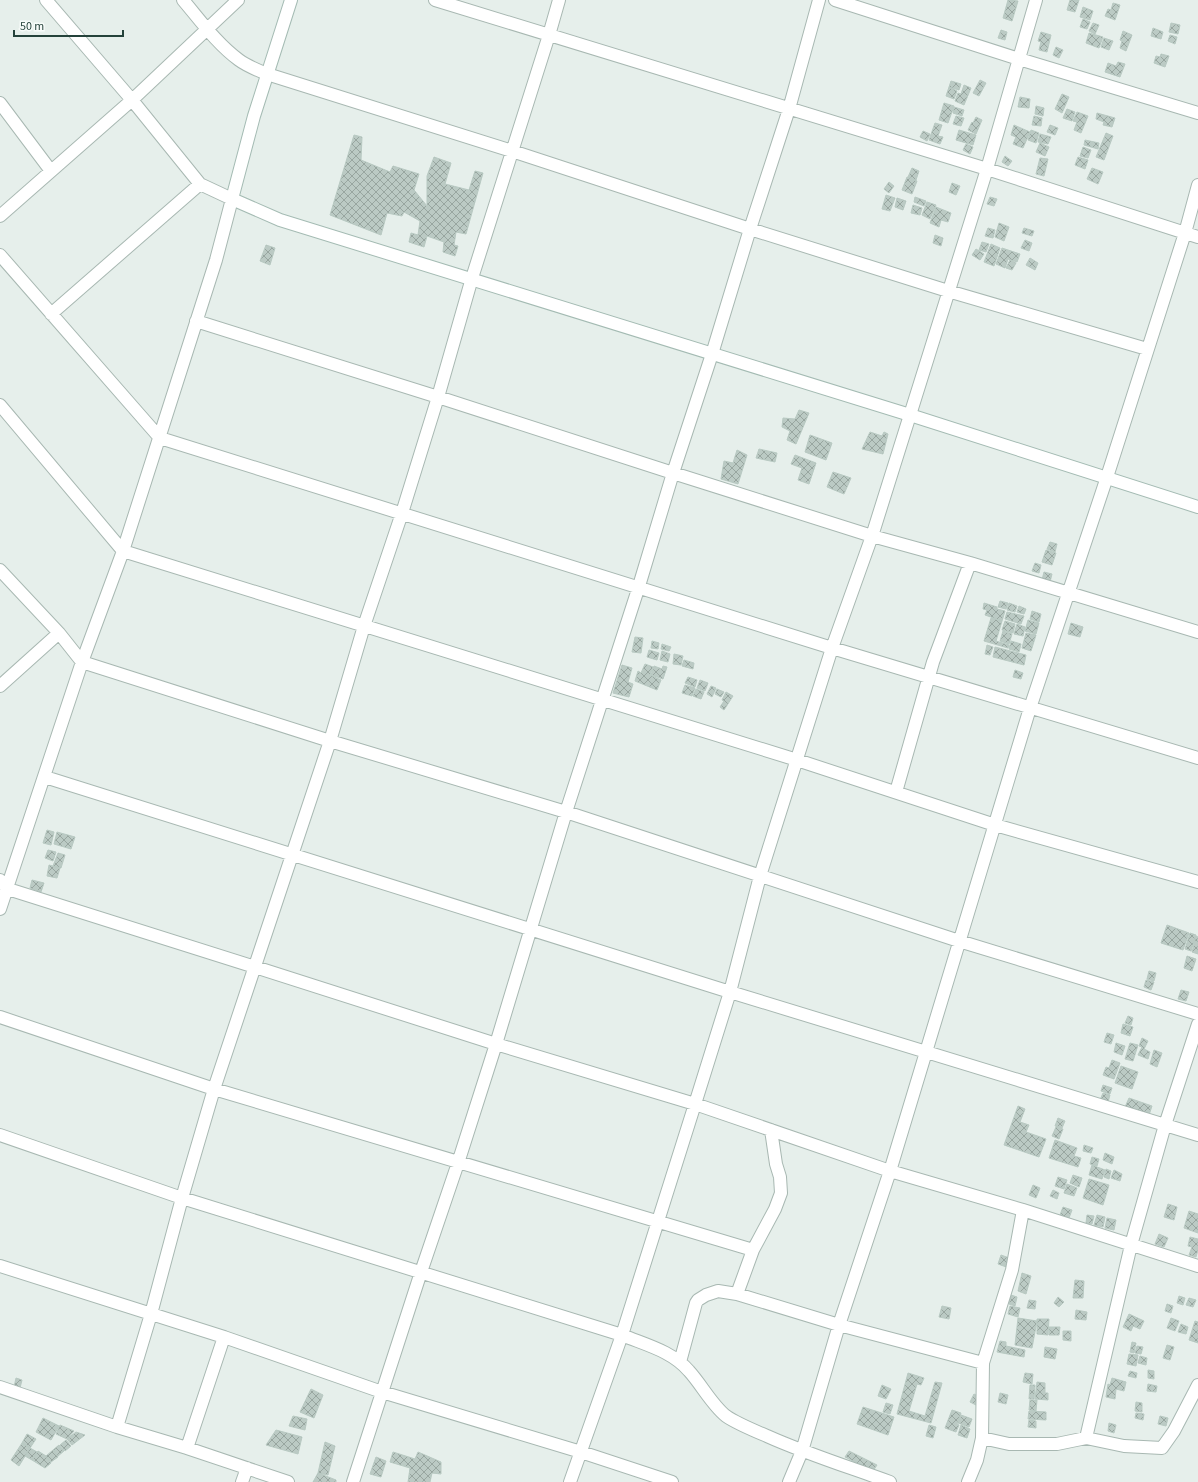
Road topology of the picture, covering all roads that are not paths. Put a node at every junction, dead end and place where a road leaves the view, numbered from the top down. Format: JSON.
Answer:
{"nodes":[{"id":1,"x":46,"y":0,"type":"edge"},
{"id":2,"x":183,"y":0,"type":"edge"},
{"id":3,"x":238,"y":0,"type":"edge"},
{"id":4,"x":291,"y":0,"type":"edge"},
{"id":5,"x":435,"y":0,"type":"edge"},
{"id":6,"x":559,"y":0,"type":"edge"},
{"id":7,"x":819,"y":0,"type":"edge"},
{"id":8,"x":835,"y":0,"type":"edge"},
{"id":9,"x":1036,"y":0,"type":"edge"},
{"id":10,"x":208,"y":29,"type":"junction"},
{"id":11,"x":549,"y":35,"type":"junction"},
{"id":12,"x":1019,"y":59,"type":"junction"},
{"id":13,"x":267,"y":74,"type":"junction"},
{"id":14,"x":132,"y":100,"type":"junction"},
{"id":15,"x":0,"y":103,"type":"edge"},
{"id":16,"x":789,"y":109,"type":"junction"},
{"id":17,"x":1198,"y":113,"type":"edge"},
{"id":18,"x":512,"y":151,"type":"junction"},
{"id":19,"x":987,"y":169,"type":"junction"},
{"id":20,"x":51,"y":171,"type":"junction"},
{"id":21,"x":200,"y":184,"type":"junction"},
{"id":22,"x":1198,"y":185,"type":"edge"},
{"id":23,"x":232,"y":199,"type":"junction"},
{"id":24,"x":0,"y":216,"type":"edge"},
{"id":25,"x":750,"y":230,"type":"junction"},
{"id":26,"x":1185,"y":233,"type":"junction"},
{"id":27,"x":1198,"y":237,"type":"edge"},
{"id":28,"x":0,"y":255,"type":"edge"},
{"id":29,"x":472,"y":278,"type":"junction"},
{"id":30,"x":948,"y":291,"type":"junction"},
{"id":31,"x":51,"y":314,"type":"junction"},
{"id":32,"x":196,"y":321,"type":"junction"},
{"id":33,"x":1147,"y":349,"type":"junction"},
{"id":34,"x":712,"y":354,"type":"junction"},
{"id":35,"x":438,"y":396,"type":"junction"},
{"id":36,"x":0,"y":405,"type":"edge"},
{"id":37,"x":910,"y":414,"type":"junction"},
{"id":38,"x":160,"y":438,"type":"junction"},
{"id":39,"x":672,"y":473,"type":"junction"},
{"id":40,"x":1107,"y":477,"type":"junction"},
{"id":41,"x":1198,"y":507,"type":"edge"},
{"id":42,"x":402,"y":513,"type":"junction"},
{"id":43,"x":872,"y":536,"type":"junction"},
{"id":44,"x":123,"y":551,"type":"junction"},
{"id":45,"x":970,"y":563,"type":"junction"},
{"id":46,"x":0,"y":570,"type":"edge"},
{"id":47,"x":639,"y":586,"type":"junction"},
{"id":48,"x":1068,"y":592,"type":"junction"},
{"id":49,"x":364,"y":626,"type":"junction"},
{"id":50,"x":1198,"y":632,"type":"edge"},
{"id":51,"x":59,"y":633,"type":"junction"},
{"id":52,"x":832,"y":648,"type":"junction"},
{"id":53,"x":82,"y":662,"type":"junction"},
{"id":54,"x":929,"y":677,"type":"junction"},
{"id":55,"x":0,"y":686,"type":"edge"},
{"id":56,"x":602,"y":700,"type":"junction"},
{"id":57,"x":1030,"y":708,"type":"junction"},
{"id":58,"x":330,"y":741,"type":"junction"},
{"id":59,"x":1198,"y":758,"type":"edge"},
{"id":60,"x":797,"y":760,"type":"junction"},
{"id":61,"x":45,"y":777,"type":"junction"},
{"id":62,"x":896,"y":792,"type":"junction"},
{"id":63,"x":566,"y":812,"type":"junction"},
{"id":64,"x":995,"y":824,"type":"junction"},
{"id":65,"x":292,"y":855,"type":"junction"},
{"id":66,"x":760,"y":876,"type":"junction"},
{"id":67,"x":1198,"y":882,"type":"edge"},
{"id":68,"x":4,"y":885,"type":"edge"},
{"id":69,"x":0,"y":910,"type":"edge"},
{"id":70,"x":532,"y":929,"type":"junction"},
{"id":71,"x":959,"y":941,"type":"junction"},
{"id":72,"x":255,"y":967,"type":"junction"},
{"id":73,"x":730,"y":992,"type":"junction"},
{"id":74,"x":1198,"y":1014,"type":"edge"},
{"id":75,"x":0,"y":1017,"type":"edge"},
{"id":76,"x":1198,"y":1024,"type":"edge"},
{"id":77,"x":496,"y":1044,"type":"junction"},
{"id":78,"x":925,"y":1052,"type":"junction"},
{"id":79,"x":214,"y":1089,"type":"junction"},
{"id":80,"x":695,"y":1104,"type":"junction"},
{"id":81,"x":1165,"y":1125,"type":"junction"},
{"id":82,"x":771,"y":1130,"type":"junction"},
{"id":83,"x":0,"y":1135,"type":"edge"},
{"id":84,"x":1198,"y":1136,"type":"edge"},
{"id":85,"x":458,"y":1163,"type":"junction"},
{"id":86,"x":890,"y":1171,"type":"junction"},
{"id":87,"x":182,"y":1198,"type":"junction"},
{"id":88,"x":1023,"y":1210,"type":"junction"},
{"id":89,"x":658,"y":1221,"type":"junction"},
{"id":90,"x":1131,"y":1245,"type":"junction"},
{"id":91,"x":753,"y":1250,"type":"junction"},
{"id":92,"x":0,"y":1266,"type":"edge"},
{"id":93,"x":1198,"y":1266,"type":"edge"},
{"id":94,"x":420,"y":1272,"type":"junction"},
{"id":95,"x":737,"y":1294,"type":"junction"},
{"id":96,"x":151,"y":1314,"type":"junction"},
{"id":97,"x":839,"y":1325,"type":"junction"},
{"id":98,"x":622,"y":1335,"type":"junction"},
{"id":99,"x":224,"y":1337,"type":"junction"},
{"id":100,"x":680,"y":1362,"type":"junction"},
{"id":101,"x":982,"y":1363,"type":"junction"},
{"id":102,"x":1198,"y":1385,"type":"edge"},
{"id":103,"x":0,"y":1387,"type":"edge"},
{"id":104,"x":382,"y":1392,"type":"junction"},
{"id":105,"x":117,"y":1427,"type":"junction"},
{"id":106,"x":982,"y":1438,"type":"junction"},
{"id":107,"x":1086,"y":1438,"type":"junction"},
{"id":108,"x":187,"y":1448,"type":"junction"},
{"id":109,"x":802,"y":1451,"type":"junction"},
{"id":110,"x":581,"y":1452,"type":"junction"},
{"id":111,"x":247,"y":1468,"type":"junction"},
{"id":112,"x":242,"y":1482,"type":"edge"},
{"id":113,"x":288,"y":1482,"type":"edge"},
{"id":114,"x":353,"y":1482,"type":"edge"},
{"id":115,"x":570,"y":1482,"type":"edge"},
{"id":116,"x":672,"y":1482,"type":"edge"},
{"id":117,"x":789,"y":1482,"type":"edge"},
{"id":118,"x":890,"y":1482,"type":"edge"},
{"id":119,"x":968,"y":1482,"type":"edge"}],
"edges":[{"from":1,"to":14,"type":"street"},
{"from":2,"to":10,"type":"street"},
{"from":3,"to":10,"type":"street"},
{"from":4,"to":13,"type":"street"},
{"from":5,"to":11,"type":"street"},
{"from":6,"to":11,"type":"street"},
{"from":7,"to":16,"type":"street"},
{"from":8,"to":12,"type":"street"},
{"from":9,"to":12,"type":"street"},
{"from":10,"to":13,"type":"street"},
{"from":10,"to":14,"type":"street"},
{"from":11,"to":16,"type":"street"},
{"from":11,"to":18,"type":"street"},
{"from":12,"to":17,"type":"street"},
{"from":12,"to":19,"type":"street"},
{"from":13,"to":18,"type":"street"},
{"from":13,"to":23,"type":"street"},
{"from":14,"to":20,"type":"street"},
{"from":14,"to":21,"type":"street"},
{"from":15,"to":20,"type":"street"},
{"from":16,"to":19,"type":"street"},
{"from":16,"to":25,"type":"street"},
{"from":18,"to":25,"type":"street"},
{"from":18,"to":29,"type":"street"},
{"from":19,"to":26,"type":"street"},
{"from":19,"to":30,"type":"street"},
{"from":20,"to":24,"type":"street"},
{"from":21,"to":23,"type":"street"},
{"from":21,"to":31,"type":"street"},
{"from":22,"to":26,"type":"street"},
{"from":23,"to":29,"type":"street"},
{"from":23,"to":32,"type":"street"},
{"from":25,"to":30,"type":"street"},
{"from":25,"to":34,"type":"street"},
{"from":26,"to":27,"type":"street"},
{"from":26,"to":33,"type":"street"},
{"from":28,"to":31,"type":"street"},
{"from":29,"to":34,"type":"street"},
{"from":29,"to":35,"type":"street"},
{"from":30,"to":33,"type":"street"},
{"from":30,"to":37,"type":"street"},
{"from":31,"to":38,"type":"street"},
{"from":32,"to":35,"type":"street"},
{"from":32,"to":38,"type":"street"},
{"from":33,"to":40,"type":"street"},
{"from":34,"to":37,"type":"street"},
{"from":34,"to":39,"type":"street"},
{"from":35,"to":39,"type":"street"},
{"from":35,"to":42,"type":"street"},
{"from":36,"to":44,"type":"street"},
{"from":37,"to":40,"type":"street"},
{"from":37,"to":43,"type":"street"},
{"from":38,"to":42,"type":"street"},
{"from":38,"to":44,"type":"street"},
{"from":39,"to":43,"type":"street"},
{"from":39,"to":47,"type":"street"},
{"from":40,"to":41,"type":"street"},
{"from":40,"to":48,"type":"street"},
{"from":42,"to":47,"type":"street"},
{"from":42,"to":49,"type":"street"},
{"from":43,"to":45,"type":"street"},
{"from":43,"to":52,"type":"street"},
{"from":44,"to":49,"type":"street"},
{"from":44,"to":53,"type":"street"},
{"from":45,"to":48,"type":"street"},
{"from":45,"to":54,"type":"street"},
{"from":46,"to":51,"type":"street"},
{"from":47,"to":52,"type":"street"},
{"from":47,"to":56,"type":"street"},
{"from":48,"to":50,"type":"street"},
{"from":48,"to":57,"type":"street"},
{"from":49,"to":56,"type":"street"},
{"from":49,"to":58,"type":"street"},
{"from":51,"to":53,"type":"street"},
{"from":51,"to":55,"type":"street"},
{"from":52,"to":54,"type":"street"},
{"from":52,"to":60,"type":"street"},
{"from":53,"to":58,"type":"street"},
{"from":53,"to":61,"type":"street"},
{"from":54,"to":57,"type":"street"},
{"from":54,"to":62,"type":"street"},
{"from":56,"to":60,"type":"street"},
{"from":56,"to":63,"type":"street"},
{"from":57,"to":59,"type":"street"},
{"from":57,"to":64,"type":"street"},
{"from":58,"to":63,"type":"street"},
{"from":58,"to":65,"type":"street"},
{"from":60,"to":62,"type":"street"},
{"from":60,"to":66,"type":"street"},
{"from":61,"to":65,"type":"street"},
{"from":61,"to":68,"type":"street"},
{"from":62,"to":64,"type":"street"},
{"from":63,"to":66,"type":"street"},
{"from":63,"to":70,"type":"street"},
{"from":64,"to":67,"type":"street"},
{"from":64,"to":71,"type":"street"},
{"from":65,"to":70,"type":"street"},
{"from":65,"to":72,"type":"street"},
{"from":66,"to":71,"type":"street"},
{"from":66,"to":73,"type":"street"},
{"from":68,"to":69,"type":"street"},
{"from":68,"to":72,"type":"street"},
{"from":70,"to":73,"type":"street"},
{"from":70,"to":77,"type":"street"},
{"from":71,"to":74,"type":"street"},
{"from":71,"to":78,"type":"street"},
{"from":72,"to":77,"type":"street"},
{"from":72,"to":79,"type":"street"},
{"from":73,"to":78,"type":"street"},
{"from":73,"to":80,"type":"street"},
{"from":75,"to":79,"type":"street"},
{"from":76,"to":81,"type":"street"},
{"from":77,"to":80,"type":"street"},
{"from":77,"to":85,"type":"street"},
{"from":78,"to":81,"type":"street"},
{"from":78,"to":86,"type":"street"},
{"from":79,"to":85,"type":"street"},
{"from":79,"to":87,"type":"street"},
{"from":80,"to":82,"type":"street"},
{"from":80,"to":89,"type":"street"},
{"from":81,"to":84,"type":"street"},
{"from":81,"to":90,"type":"street"},
{"from":82,"to":86,"type":"street"},
{"from":82,"to":91,"type":"street"},
{"from":83,"to":87,"type":"street"},
{"from":85,"to":89,"type":"street"},
{"from":85,"to":94,"type":"street"},
{"from":86,"to":88,"type":"street"},
{"from":86,"to":97,"type":"street"},
{"from":87,"to":94,"type":"street"},
{"from":87,"to":96,"type":"street"},
{"from":88,"to":90,"type":"street"},
{"from":88,"to":101,"type":"street"},
{"from":89,"to":91,"type":"street"},
{"from":89,"to":98,"type":"street"},
{"from":90,"to":93,"type":"street"},
{"from":90,"to":107,"type":"street"},
{"from":91,"to":95,"type":"street"},
{"from":92,"to":96,"type":"street"},
{"from":94,"to":98,"type":"street"},
{"from":94,"to":104,"type":"street"},
{"from":95,"to":97,"type":"street"},
{"from":95,"to":100,"type":"street"},
{"from":96,"to":99,"type":"street"},
{"from":96,"to":105,"type":"street"},
{"from":97,"to":101,"type":"street"},
{"from":97,"to":109,"type":"street"},
{"from":98,"to":100,"type":"street"},
{"from":98,"to":110,"type":"street"},
{"from":99,"to":104,"type":"street"},
{"from":99,"to":108,"type":"street"},
{"from":100,"to":109,"type":"street"},
{"from":101,"to":106,"type":"street"},
{"from":102,"to":107,"type":"street"},
{"from":103,"to":105,"type":"street"},
{"from":104,"to":110,"type":"street"},
{"from":104,"to":114,"type":"street"},
{"from":105,"to":108,"type":"street"},
{"from":106,"to":107,"type":"street"},
{"from":106,"to":119,"type":"street"},
{"from":108,"to":111,"type":"street"},
{"from":109,"to":117,"type":"street"},
{"from":109,"to":118,"type":"street"},
{"from":110,"to":115,"type":"street"},
{"from":110,"to":116,"type":"street"},
{"from":111,"to":112,"type":"street"},
{"from":111,"to":113,"type":"street"}]}
